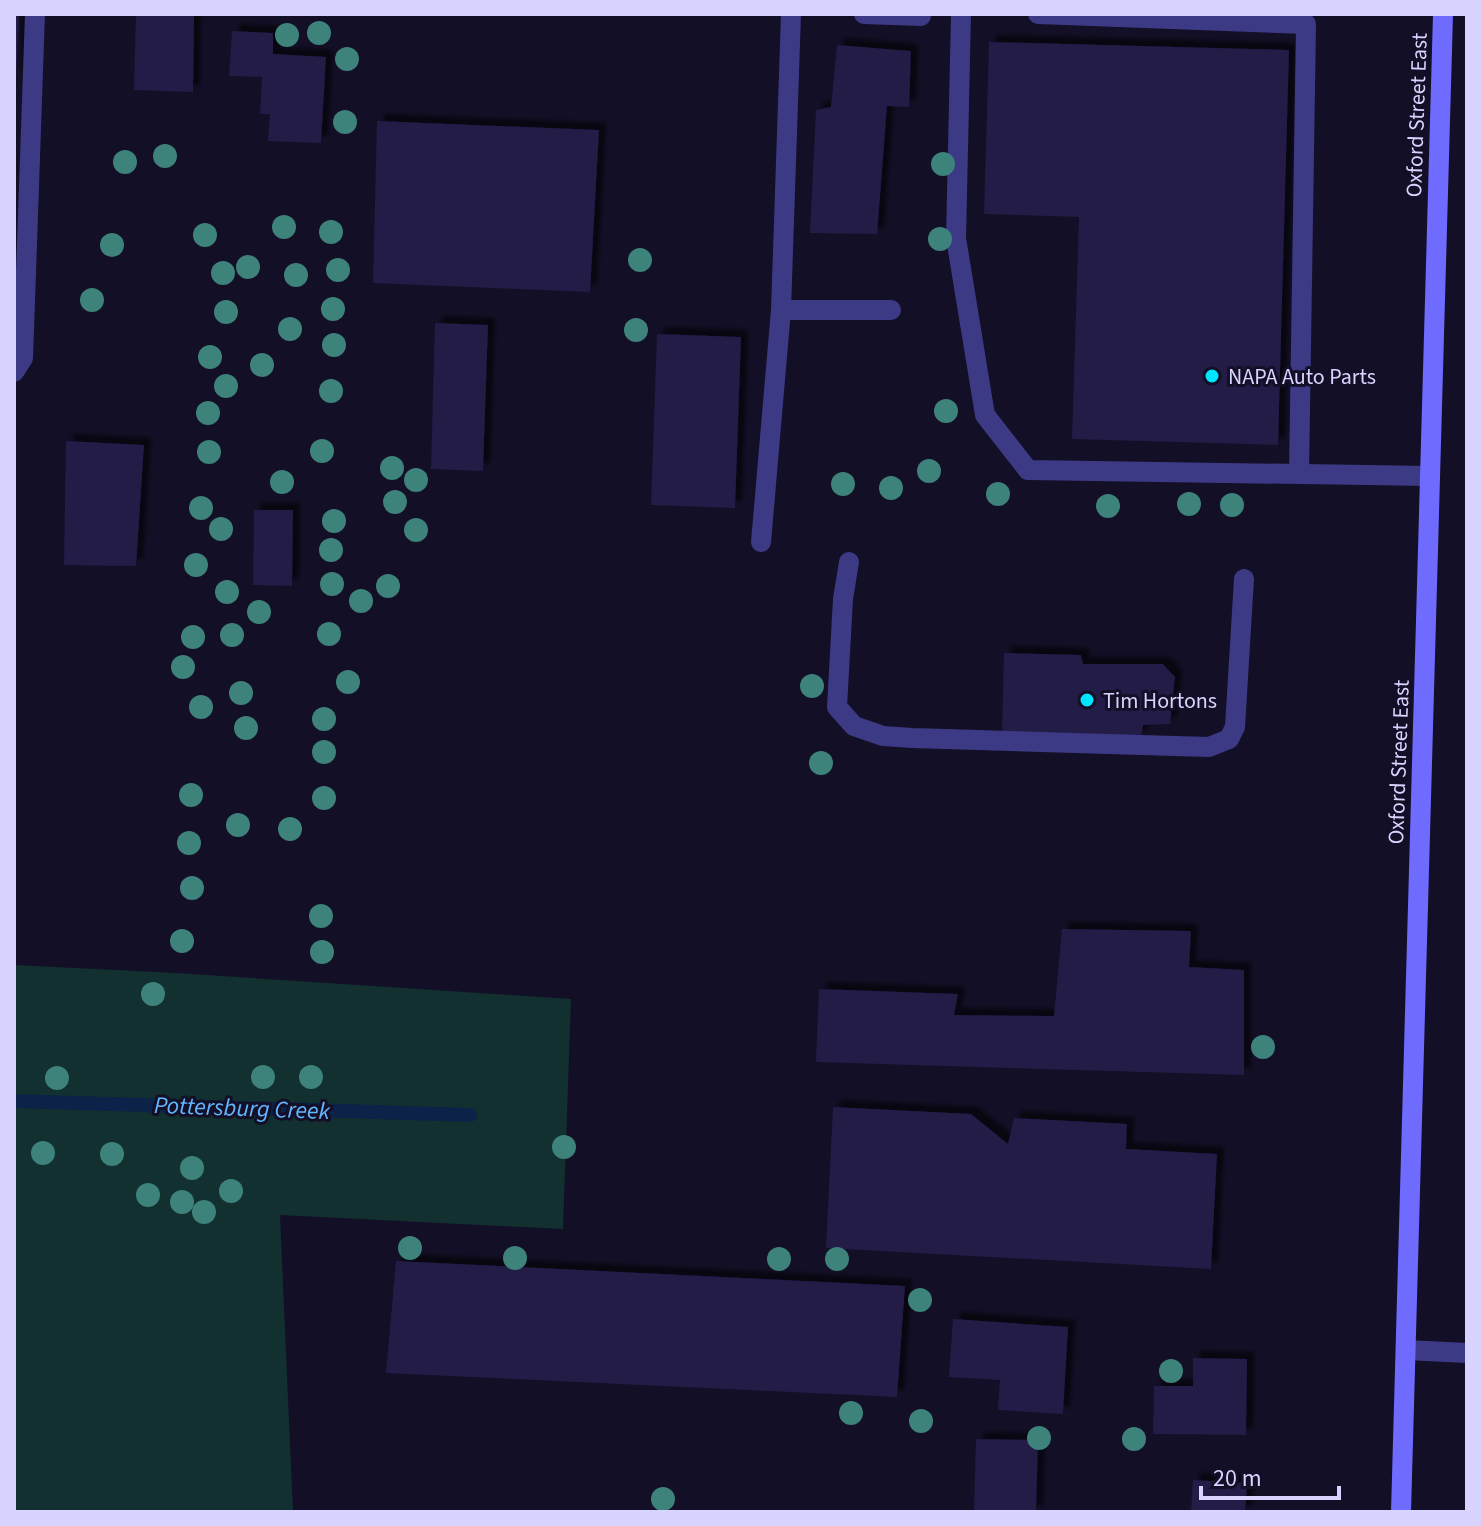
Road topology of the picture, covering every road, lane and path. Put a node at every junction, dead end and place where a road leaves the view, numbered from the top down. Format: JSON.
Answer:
{"nodes":[{"id":1,"x":35,"y":14,"type":"edge"},
{"id":2,"x":791,"y":14,"type":"edge"},
{"id":3,"x":864,"y":14,"type":"edge"},
{"id":4,"x":961,"y":14,"type":"edge"},
{"id":5,"x":1038,"y":14,"type":"edge"},
{"id":6,"x":1443,"y":14,"type":"edge"},
{"id":7,"x":921,"y":16,"type":"edge"},
{"id":8,"x":781,"y":310,"type":"junction"},
{"id":9,"x":891,"y":310,"type":"dead end"},
{"id":10,"x":14,"y":372,"type":"edge"},
{"id":11,"x":1299,"y":474,"type":"junction"},
{"id":12,"x":1430,"y":476,"type":"junction"},
{"id":13,"x":761,"y":542,"type":"dead end"},
{"id":14,"x":849,"y":562,"type":"dead end"},
{"id":15,"x":1244,"y":579,"type":"dead end"},
{"id":16,"x":1406,"y":1350,"type":"junction"},
{"id":17,"x":1467,"y":1353,"type":"edge"},
{"id":18,"x":1401,"y":1512,"type":"edge"}],
"edges":[{"from":1,"to":10,"type":"lane"},
{"from":2,"to":8,"type":"lane"},
{"from":3,"to":7,"type":"lane"},
{"from":4,"to":11,"type":"lane"},
{"from":5,"to":11,"type":"lane"},
{"from":6,"to":12,"type":"main road","name":"Oxford Street East"},
{"from":8,"to":9,"type":"lane"},
{"from":8,"to":13,"type":"lane"},
{"from":11,"to":12,"type":"lane"},
{"from":12,"to":16,"type":"main road","name":"Oxford Street East"},
{"from":14,"to":15,"type":"lane"},
{"from":16,"to":17,"type":"lane"},
{"from":16,"to":18,"type":"main road","name":"Oxford Street East"}]}
